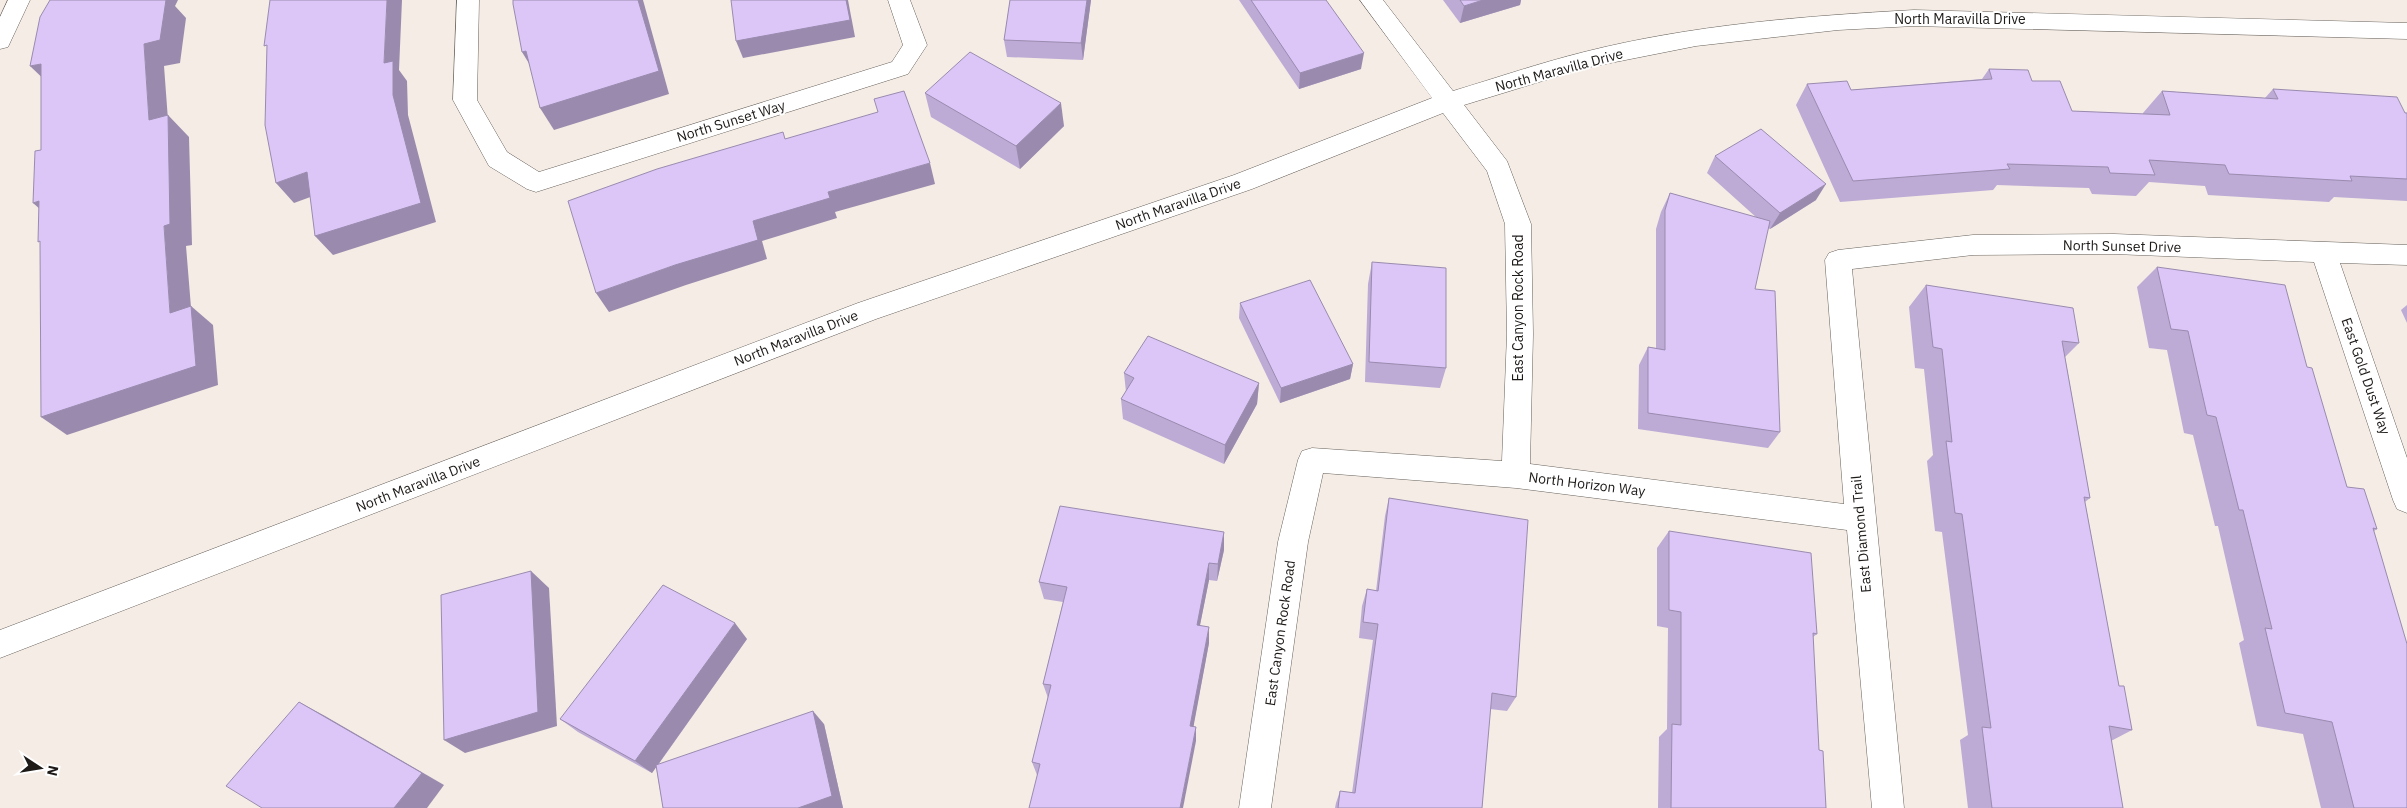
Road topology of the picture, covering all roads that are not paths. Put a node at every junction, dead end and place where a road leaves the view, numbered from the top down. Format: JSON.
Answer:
{"nodes":[{"id":1,"x":19,"y":0,"type":"edge"},
{"id":2,"x":468,"y":0,"type":"edge"},
{"id":3,"x":899,"y":0,"type":"edge"},
{"id":4,"x":1371,"y":0,"type":"edge"},
{"id":5,"x":2407,"y":31,"type":"edge"},
{"id":6,"x":0,"y":41,"type":"edge"},
{"id":7,"x":1446,"y":102,"type":"junction"},
{"id":8,"x":2324,"y":253,"type":"junction"},
{"id":9,"x":2407,"y":255,"type":"edge"},
{"id":10,"x":1838,"y":260,"type":"joint"},
{"id":11,"x":1312,"y":460,"type":"joint"},
{"id":12,"x":1516,"y":475,"type":"junction"},
{"id":13,"x":2407,"y":500,"type":"edge"},
{"id":14,"x":1860,"y":520,"type":"junction"},
{"id":15,"x":0,"y":644,"type":"edge"},
{"id":16,"x":1255,"y":808,"type":"edge"},
{"id":17,"x":1888,"y":808,"type":"edge"}],
"edges":[{"from":1,"to":6,"type":"street"},
{"from":2,"to":3,"type":"street","name":"North Sunset Way"},
{"from":4,"to":7,"type":"street","name":"East Canyon Rock Road"},
{"from":5,"to":7,"type":"street","name":"North Maravilla Drive"},
{"from":7,"to":12,"type":"street","name":"East Canyon Rock Road"},
{"from":7,"to":15,"type":"street","name":"North Maravilla Drive"},
{"from":8,"to":9,"type":"street","name":"North Sunset Drive"},
{"from":8,"to":10,"type":"street","name":"North Sunset Drive"},
{"from":8,"to":13,"type":"street","name":"East Gold Dust Way"},
{"from":10,"to":14,"type":"street","name":"East Diamond Trail"},
{"from":11,"to":12,"type":"street","name":"North Horizon Way"},
{"from":11,"to":16,"type":"street","name":"East Canyon Rock Road"},
{"from":12,"to":14,"type":"street","name":"North Horizon Way"},
{"from":14,"to":17,"type":"street","name":"East Diamond Trail"}]}
